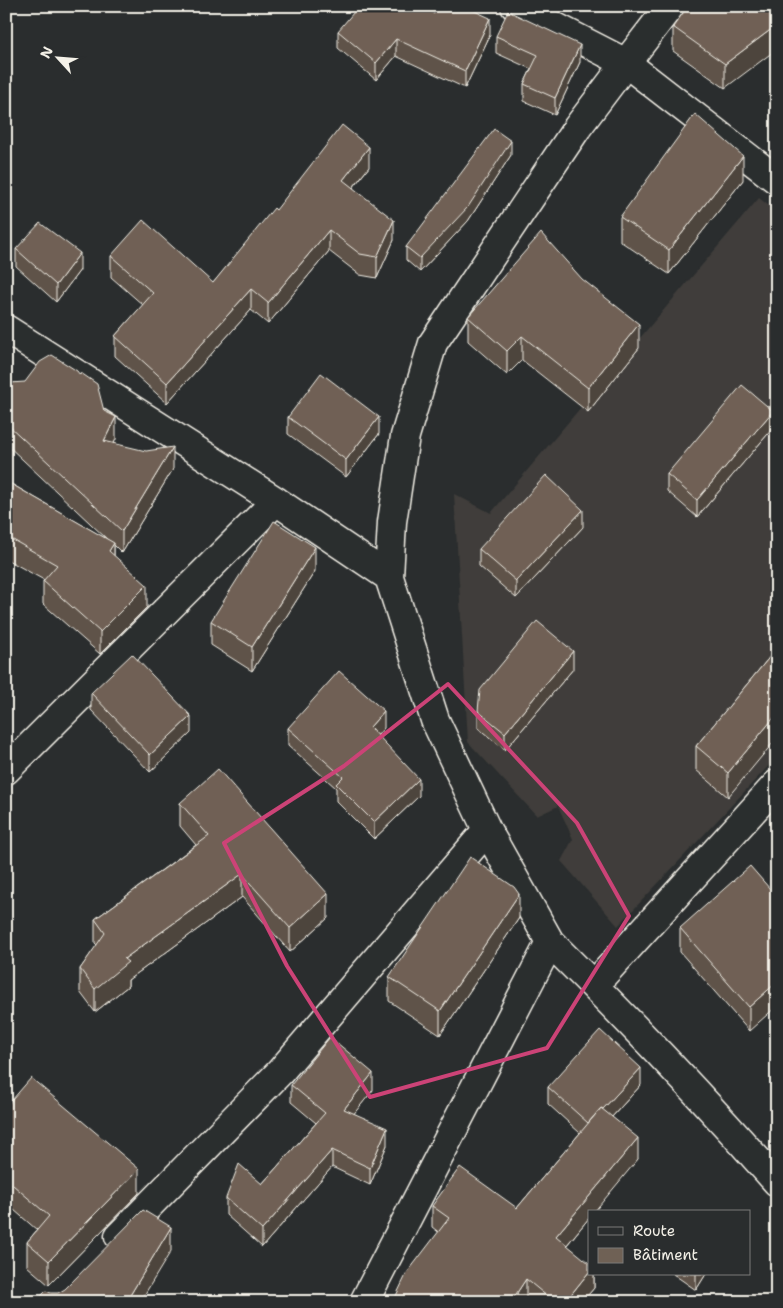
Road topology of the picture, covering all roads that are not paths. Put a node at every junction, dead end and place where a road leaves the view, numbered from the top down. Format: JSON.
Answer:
{"nodes":[{"id":1,"x":515,"y":6,"type":"edge"},
{"id":2,"x":670,"y":6,"type":"edge"},
{"id":3,"x":626,"y":63,"type":"junction"},
{"id":4,"x":777,"y":180,"type":"edge"},
{"id":5,"x":6,"y":329,"type":"edge"},
{"id":6,"x":276,"y":501,"type":"junction"},
{"id":7,"x":389,"y":577,"type":"junction"},
{"id":8,"x":6,"y":770,"type":"edge"},
{"id":9,"x":777,"y":784,"type":"edge"},
{"id":10,"x":487,"y":830,"type":"junction"},
{"id":11,"x":550,"y":942,"type":"junction"},
{"id":12,"x":594,"y":985,"type":"junction"},
{"id":13,"x":777,"y":1182,"type":"edge"},
{"id":14,"x":102,"y":1253,"type":"edge"},
{"id":15,"x":364,"y":1302,"type":"edge"}],
"edges":[{"from":1,"to":3,"type":"street"},
{"from":2,"to":3,"type":"street"},
{"from":3,"to":4,"type":"street"},
{"from":3,"to":7,"type":"street"},
{"from":5,"to":6,"type":"street"},
{"from":6,"to":7,"type":"street"},
{"from":6,"to":8,"type":"street"},
{"from":7,"to":10,"type":"street"},
{"from":9,"to":12,"type":"street"},
{"from":10,"to":11,"type":"street"},
{"from":10,"to":14,"type":"street"},
{"from":11,"to":12,"type":"street"},
{"from":11,"to":15,"type":"street"},
{"from":12,"to":13,"type":"street"}]}
